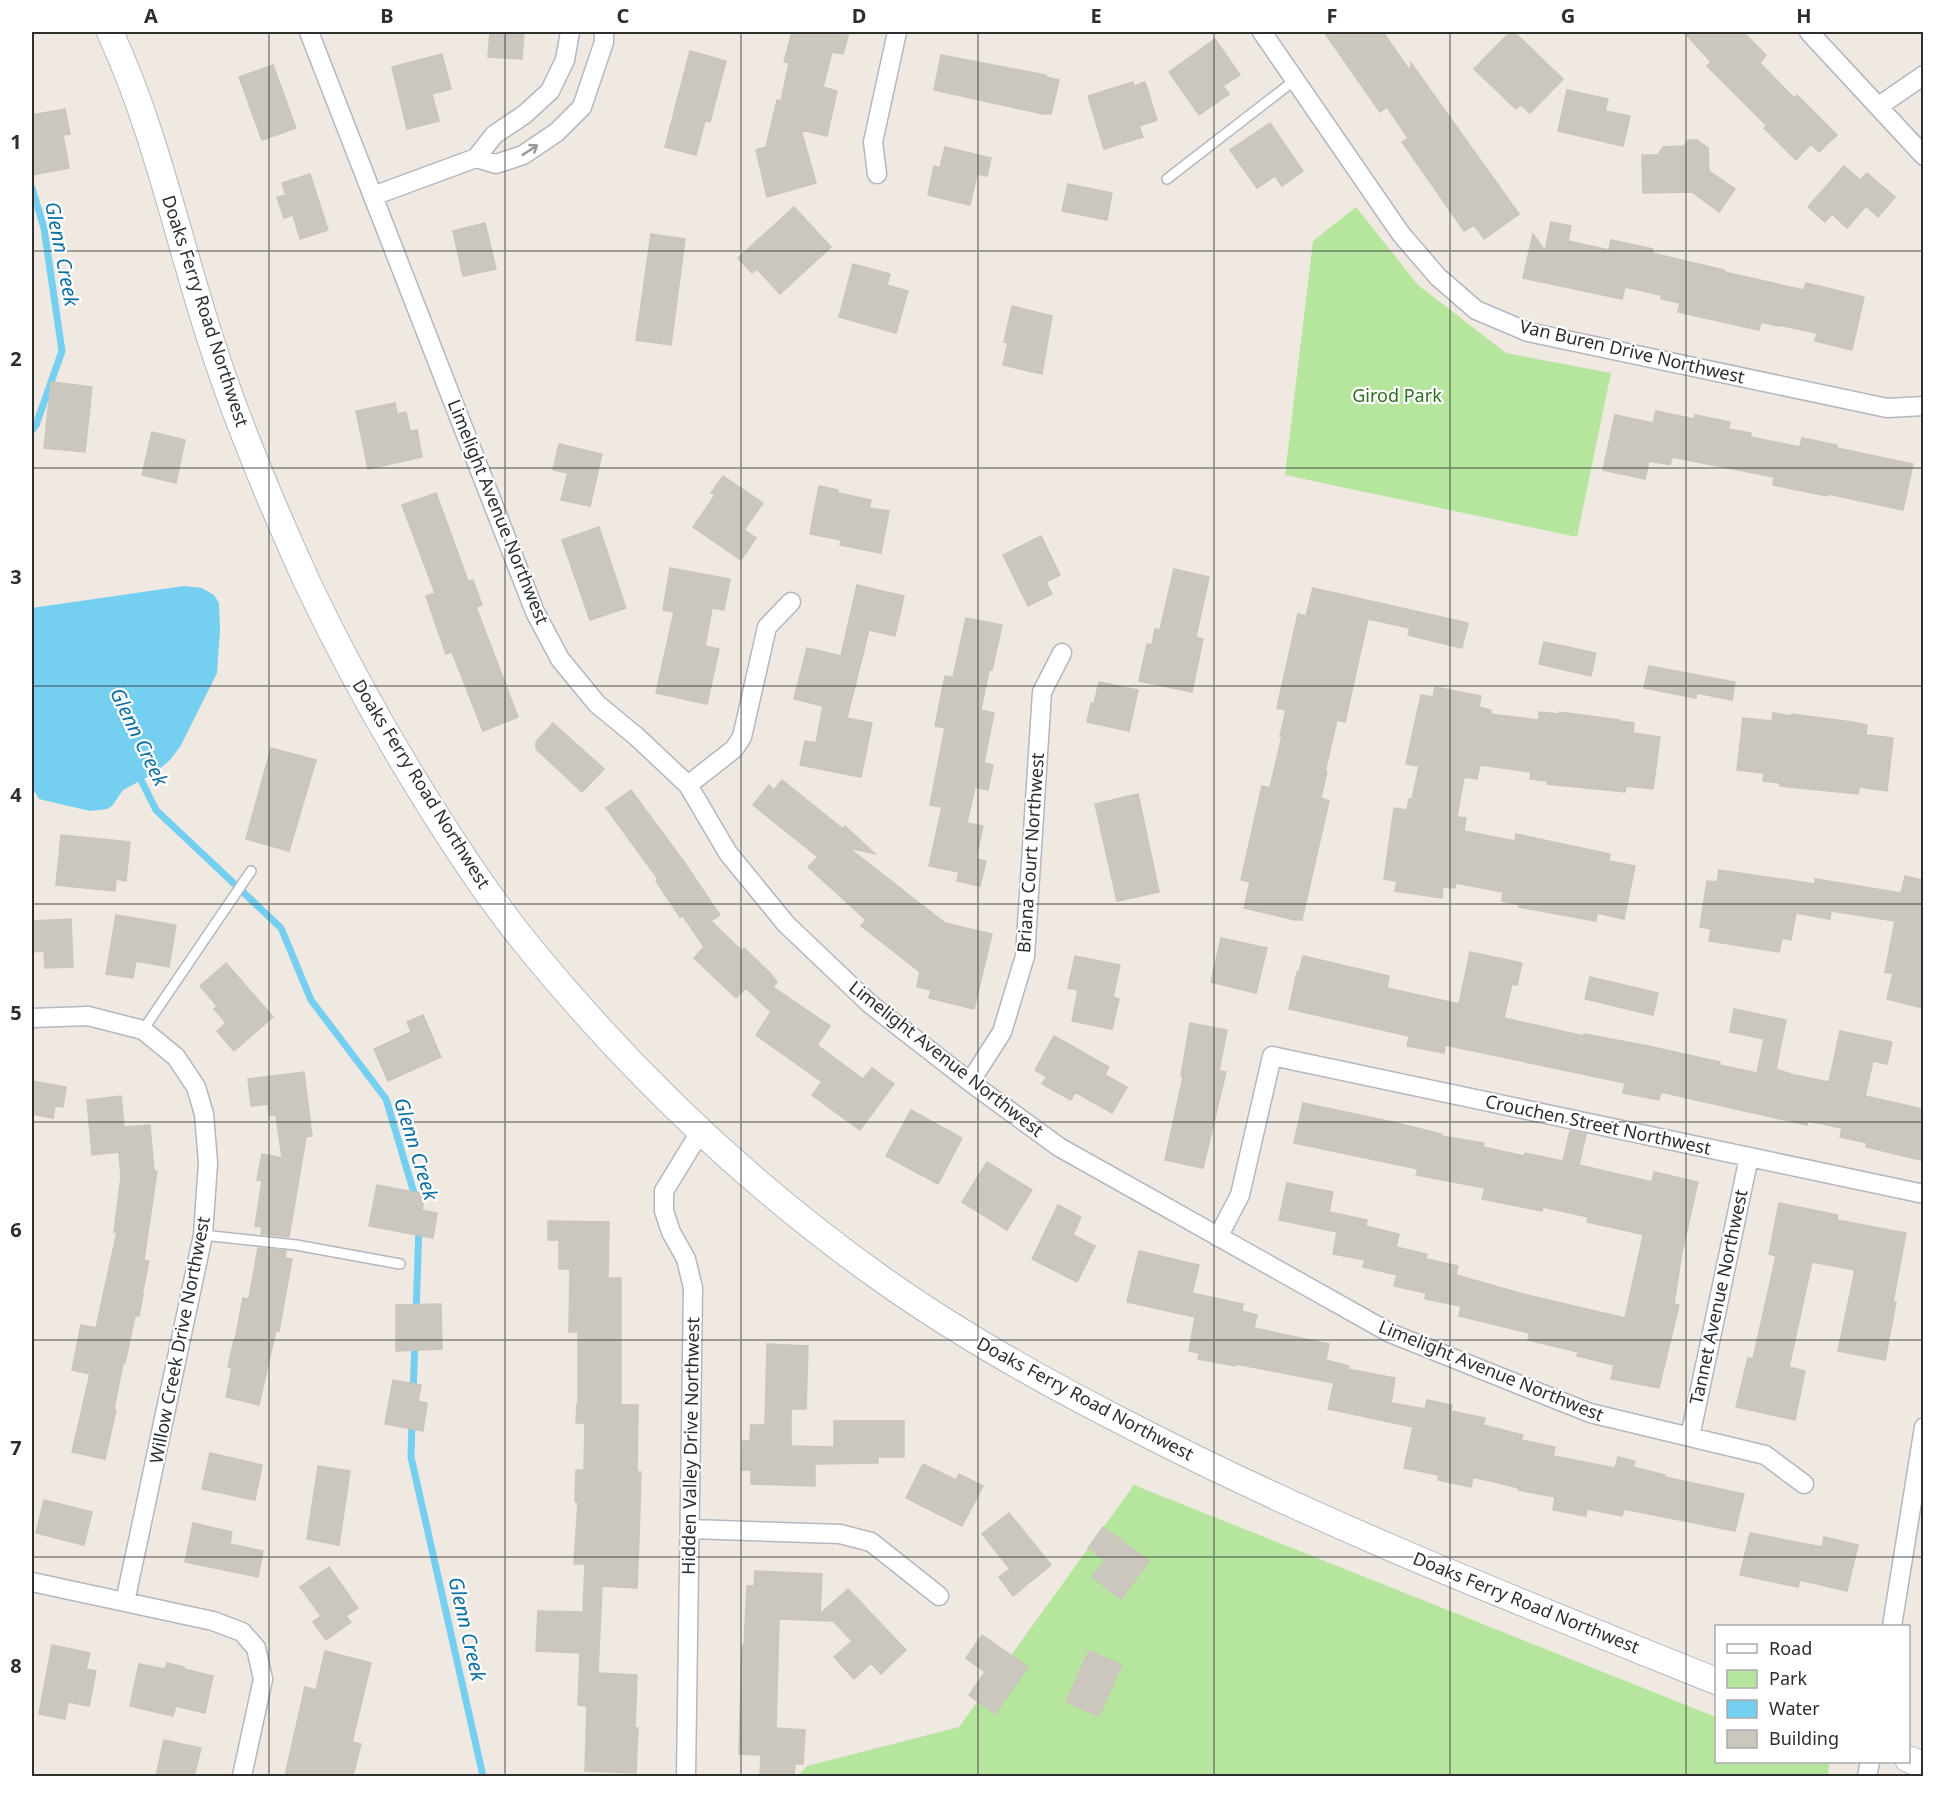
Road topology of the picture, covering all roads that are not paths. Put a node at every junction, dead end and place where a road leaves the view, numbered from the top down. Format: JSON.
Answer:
{"nodes":[{"id":1,"x":110,"y":32,"type":"edge"},
{"id":2,"x":309,"y":32,"type":"edge"},
{"id":3,"x":570,"y":32,"type":"edge"},
{"id":4,"x":604,"y":32,"type":"edge"},
{"id":5,"x":897,"y":32,"type":"edge"},
{"id":6,"x":1262,"y":32,"type":"edge"},
{"id":7,"x":1809,"y":32,"type":"edge"},
{"id":8,"x":1923,"y":75,"type":"edge"},
{"id":9,"x":1295,"y":80,"type":"junction"},
{"id":10,"x":1879,"y":106,"type":"junction"},
{"id":11,"x":1923,"y":156,"type":"edge"},
{"id":12,"x":476,"y":158,"type":"junction"},
{"id":13,"x":877,"y":174,"type":"dead end"},
{"id":14,"x":1167,"y":179,"type":"dead end"},
{"id":15,"x":373,"y":196,"type":"junction"},
{"id":16,"x":1923,"y":406,"type":"edge"},
{"id":17,"x":791,"y":602,"type":"dead end"},
{"id":18,"x":1062,"y":653,"type":"dead end"},
{"id":19,"x":688,"y":785,"type":"junction"},
{"id":20,"x":251,"y":870,"type":"dead end"},
{"id":21,"x":32,"y":1018,"type":"edge"},
{"id":22,"x":143,"y":1030,"type":"junction"},
{"id":23,"x":970,"y":1082,"type":"junction"},
{"id":24,"x":700,"y":1132,"type":"junction"},
{"id":25,"x":1749,"y":1157,"type":"junction"},
{"id":26,"x":1923,"y":1194,"type":"edge"},
{"id":27,"x":203,"y":1235,"type":"junction"},
{"id":28,"x":1218,"y":1237,"type":"junction"},
{"id":29,"x":400,"y":1264,"type":"dead end"},
{"id":30,"x":1923,"y":1427,"type":"edge"},
{"id":31,"x":1690,"y":1437,"type":"junction"},
{"id":32,"x":1921,"y":1453,"type":"edge"},
{"id":33,"x":1804,"y":1485,"type":"dead end"},
{"id":34,"x":691,"y":1529,"type":"junction"},
{"id":35,"x":32,"y":1582,"type":"edge"},
{"id":36,"x":939,"y":1596,"type":"dead end"},
{"id":37,"x":125,"y":1602,"type":"junction"},
{"id":38,"x":1892,"y":1625,"type":"edge"},
{"id":39,"x":1715,"y":1681,"type":"edge"},
{"id":40,"x":242,"y":1776,"type":"edge"},
{"id":41,"x":686,"y":1776,"type":"edge"}],
"edges":[{"from":1,"to":24,"type":"main road","name":"Doaks Ferry Road Northwest"},
{"from":2,"to":15,"type":"street","name":"Limelight Avenue Northwest"},
{"from":3,"to":12,"type":"street"},
{"from":12,"to":4,"type":"street","one_way":true},
{"from":5,"to":13,"type":"street"},
{"from":6,"to":9,"type":"street","name":"Van Buren Drive Northwest"},
{"from":7,"to":10,"type":"street"},
{"from":8,"to":10,"type":"street"},
{"from":9,"to":14,"type":"lane"},
{"from":9,"to":16,"type":"street","name":"Van Buren Drive Northwest"},
{"from":10,"to":11,"type":"street"},
{"from":12,"to":15,"type":"street"},
{"from":15,"to":19,"type":"street","name":"Limelight Avenue Northwest"},
{"from":17,"to":19,"type":"street"},
{"from":18,"to":23,"type":"street","name":"Briana Court Northwest"},
{"from":19,"to":23,"type":"street","name":"Limelight Avenue Northwest"},
{"from":20,"to":22,"type":"lane"},
{"from":21,"to":22,"type":"street","name":"Willow Creek Drive Northwest"},
{"from":22,"to":27,"type":"street","name":"Willow Creek Drive Northwest"},
{"from":23,"to":28,"type":"street","name":"Limelight Avenue Northwest"},
{"from":24,"to":34,"type":"street","name":"Hidden Valley Drive Northwest"},
{"from":24,"to":39,"type":"main road","name":"Doaks Ferry Road Northwest"},
{"from":25,"to":26,"type":"street","name":"Crouchen Street Northwest"},
{"from":25,"to":28,"type":"street","name":"Crouchen Street Northwest"},
{"from":25,"to":31,"type":"street","name":"Tannet Avenue Northwest"},
{"from":27,"to":29,"type":"lane"},
{"from":27,"to":37,"type":"street","name":"Willow Creek Drive Northwest"},
{"from":28,"to":31,"type":"street","name":"Limelight Avenue Northwest"},
{"from":30,"to":32,"type":"street"},
{"from":31,"to":33,"type":"street","name":"Limelight Avenue Northwest"},
{"from":32,"to":38,"type":"street"},
{"from":34,"to":36,"type":"street"},
{"from":34,"to":41,"type":"street","name":"Hidden Valley Drive Northwest"},
{"from":35,"to":37,"type":"street"},
{"from":37,"to":40,"type":"street"}]}
